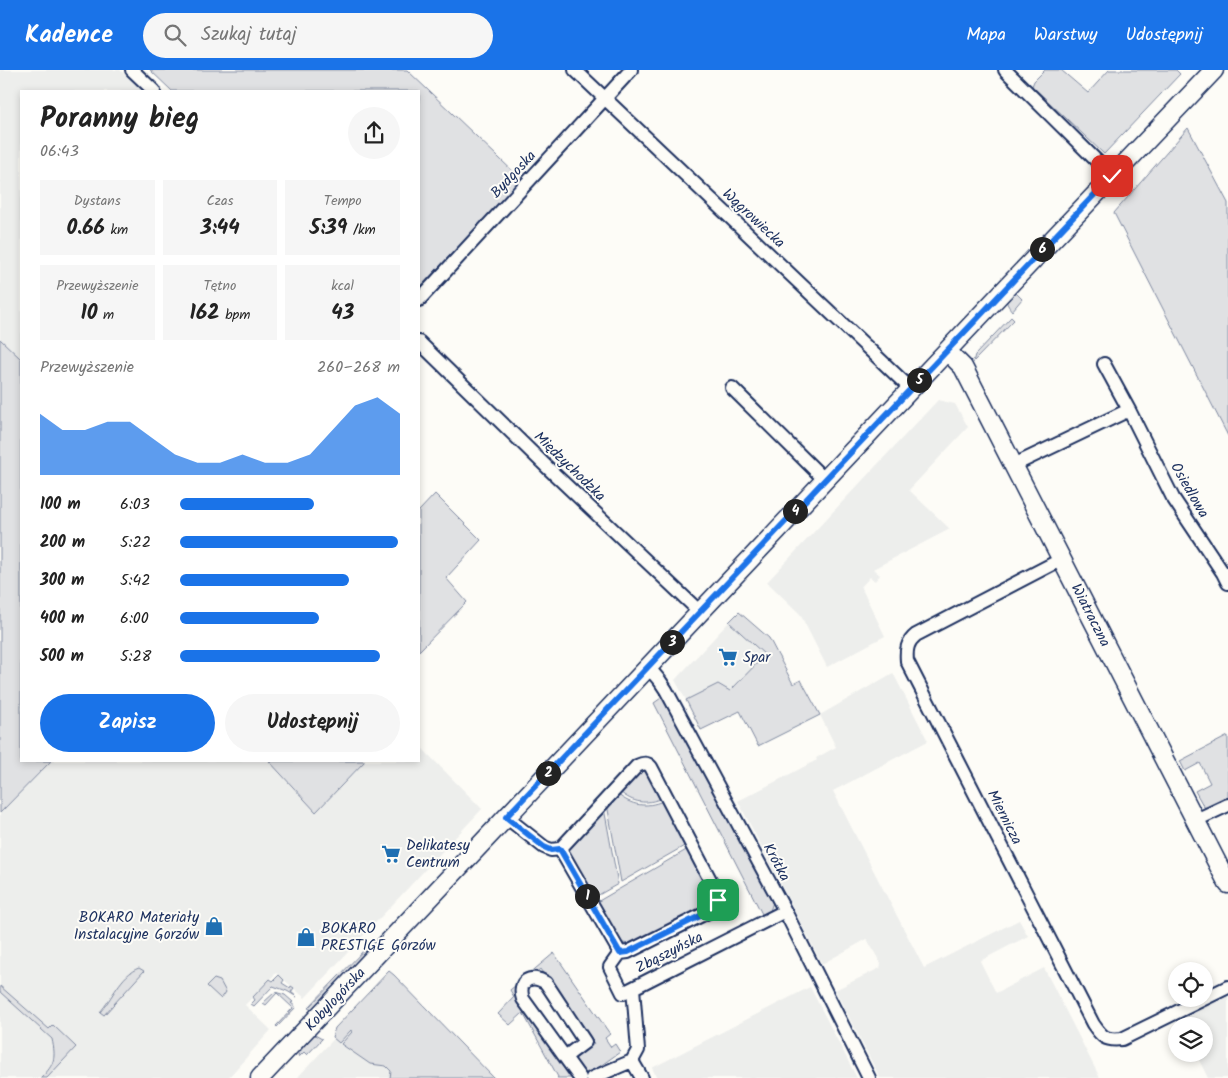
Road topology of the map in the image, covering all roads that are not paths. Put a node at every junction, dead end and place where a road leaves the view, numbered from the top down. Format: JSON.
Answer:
{"nodes":[{"id":1,"x":132,"y":70,"type":"edge"},
{"id":2,"x":574,"y":70,"type":"edge"},
{"id":3,"x":631,"y":70,"type":"edge"},
{"id":4,"x":1005,"y":70,"type":"edge"},
{"id":5,"x":1214,"y":70,"type":"edge"},
{"id":6,"x":153,"y":90,"type":"edge"},
{"id":7,"x":604,"y":98,"type":"junction"},
{"id":8,"x":1112,"y":176,"type":"junction"},
{"id":9,"x":420,"y":299,"type":"edge"},
{"id":10,"x":420,"y":343,"type":"edge"},
{"id":11,"x":947,"y":351,"type":"junction"},
{"id":12,"x":1104,"y":364,"type":"dead end"},
{"id":13,"x":732,"y":388,"type":"dead end"},
{"id":14,"x":911,"y":389,"type":"junction"},
{"id":15,"x":1129,"y":410,"type":"junction"},
{"id":16,"x":1014,"y":464,"type":"junction"},
{"id":17,"x":825,"y":480,"type":"junction"},
{"id":18,"x":1062,"y":559,"type":"junction"},
{"id":19,"x":1228,"y":583,"type":"edge"},
{"id":20,"x":700,"y":612,"type":"junction"},
{"id":21,"x":648,"y":667,"type":"junction"},
{"id":22,"x":1228,"y":804,"type":"edge"},
{"id":23,"x":506,"y":817,"type":"junction"},
{"id":24,"x":1196,"y":820,"type":"junction"},
{"id":25,"x":560,"y":849,"type":"junction"},
{"id":26,"x":1228,"y":884,"type":"edge"},
{"id":27,"x":785,"y":911,"type":"junction"},
{"id":28,"x":620,"y":953,"type":"junction"},
{"id":29,"x":1228,"y":987,"type":"edge"},
{"id":30,"x":633,"y":988,"type":"junction"},
{"id":31,"x":565,"y":1057,"type":"junction"},
{"id":32,"x":632,"y":1061,"type":"junction"},
{"id":33,"x":609,"y":1075,"type":"edge"},
{"id":34,"x":260,"y":1078,"type":"edge"},
{"id":35,"x":580,"y":1078,"type":"edge"},
{"id":36,"x":592,"y":1078,"type":"edge"},
{"id":37,"x":642,"y":1078,"type":"edge"},
{"id":38,"x":869,"y":1078,"type":"edge"}],
"edges":[{"from":1,"to":6,"type":"street"},
{"from":2,"to":7,"type":"street","name":"Wągrowiecka"},
{"from":3,"to":7,"type":"street","name":"Bydgoska"},
{"from":4,"to":8,"type":"street"},
{"from":5,"to":8,"type":"street","name":"Kobylogórska"},
{"from":7,"to":9,"type":"street","name":"Bydgoska"},
{"from":7,"to":14,"type":"street","name":"Wągrowiecka"},
{"from":8,"to":11,"type":"street","name":"Kobylogórska"},
{"from":10,"to":20,"type":"street","name":"Międzychodzka"},
{"from":11,"to":14,"type":"street","name":"Kobylogórska"},
{"from":11,"to":16,"type":"street","name":"Wiatraczna"},
{"from":12,"to":15,"type":"street","name":"Osiedlowa"},
{"from":13,"to":17,"type":"street"},
{"from":14,"to":17,"type":"street","name":"Kobylogórska"},
{"from":15,"to":16,"type":"street"},
{"from":15,"to":19,"type":"street","name":"Osiedlowa"},
{"from":16,"to":18,"type":"street","name":"Wiatraczna"},
{"from":17,"to":20,"type":"street","name":"Kobylogórska"},
{"from":18,"to":24,"type":"street","name":"Wiatraczna"},
{"from":18,"to":29,"type":"street","name":"Miernicza"},
{"from":20,"to":21,"type":"street","name":"Kobylogórska"},
{"from":21,"to":23,"type":"street","name":"Kobylogórska"},
{"from":21,"to":27,"type":"street","name":"Krótka"},
{"from":22,"to":24,"type":"street"},
{"from":23,"to":25,"type":"street"},
{"from":23,"to":34,"type":"street","name":"Kobylogórska"},
{"from":24,"to":26,"type":"street","name":"Wiatraczna"},
{"from":25,"to":28,"type":"street"},
{"from":25,"to":28,"type":"street"},
{"from":27,"to":30,"type":"street","name":"Zbąszyńska"},
{"from":27,"to":38,"type":"street","name":"Krótka"},
{"from":28,"to":30,"type":"street"},
{"from":30,"to":32,"type":"street","name":"Zbąszyńska"},
{"from":31,"to":31,"type":"street"},
{"from":31,"to":35,"type":"street"},
{"from":32,"to":33,"type":"street"},
{"from":32,"to":37,"type":"street"},
{"from":33,"to":36,"type":"street"}]}
